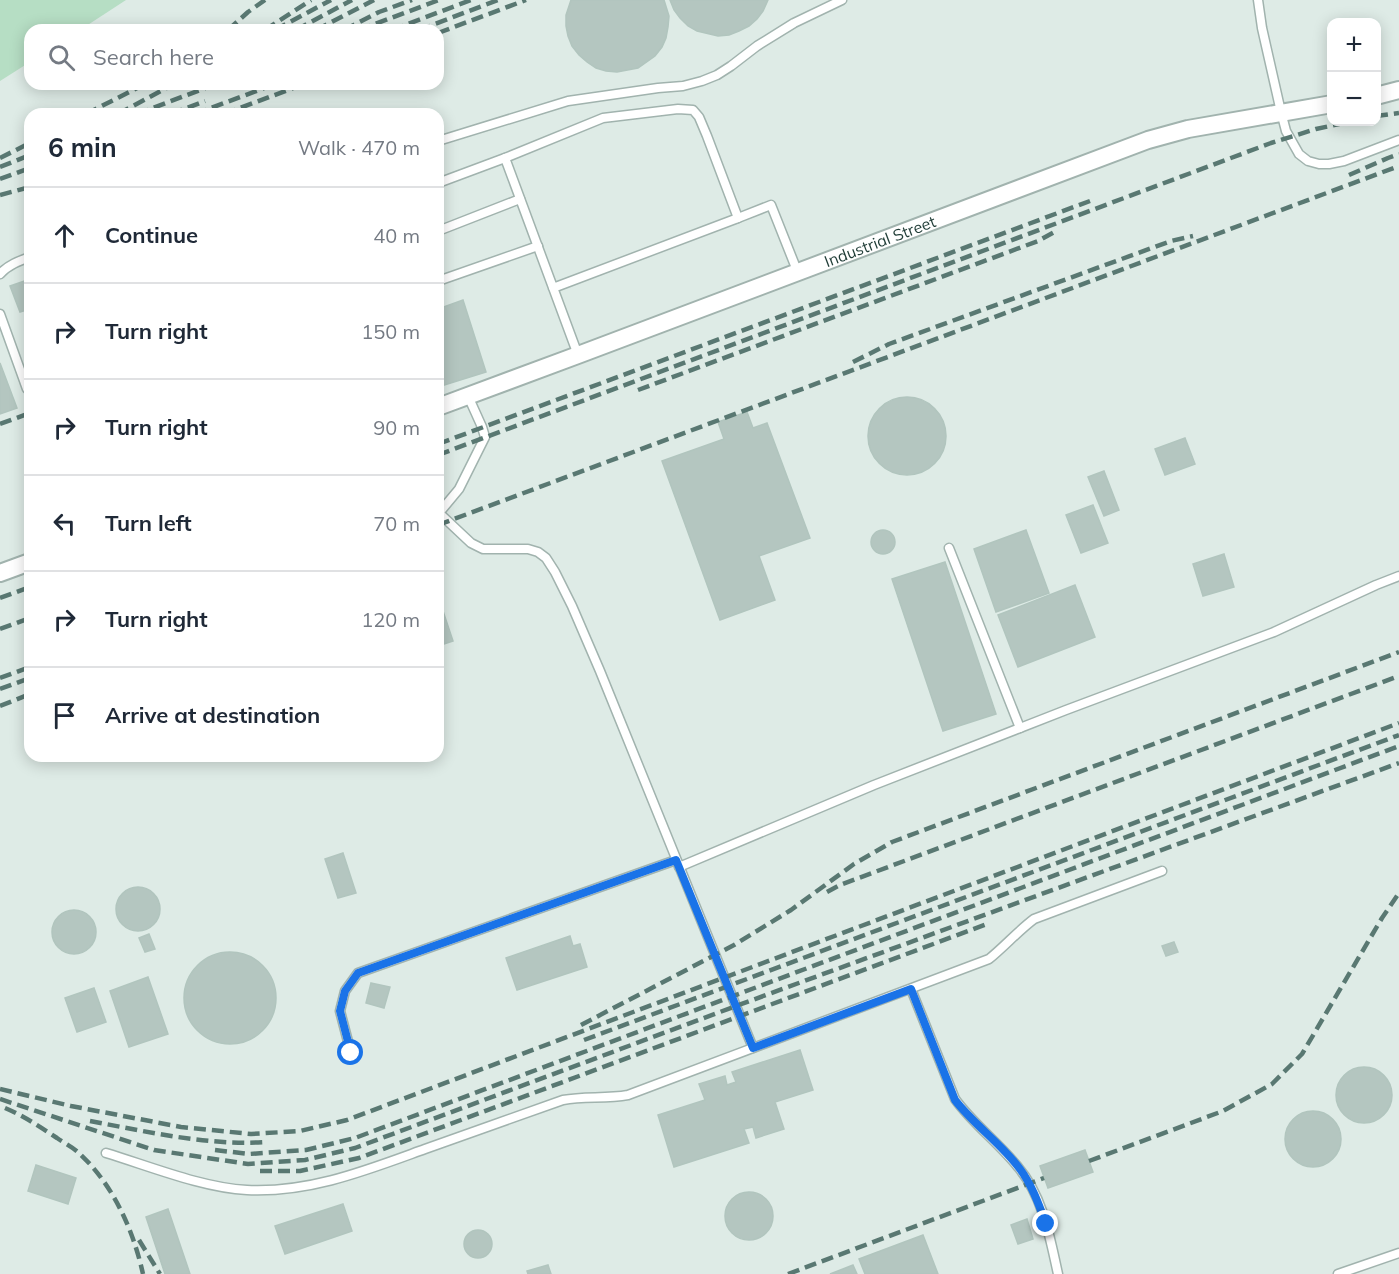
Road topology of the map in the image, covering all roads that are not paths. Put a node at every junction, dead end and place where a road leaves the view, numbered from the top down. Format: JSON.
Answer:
{"nodes":[{"id":1,"x":842,"y":0,"type":"edge"},
{"id":2,"x":1258,"y":0,"type":"edge"},
{"id":3,"x":1399,"y":90,"type":"edge"},
{"id":4,"x":1381,"y":95,"type":"edge"},
{"id":5,"x":1327,"y":105,"type":"edge"},
{"id":6,"x":1281,"y":112,"type":"junction"},
{"id":7,"x":444,"y":139,"type":"edge"},
{"id":8,"x":1399,"y":140,"type":"edge"},
{"id":9,"x":505,"y":158,"type":"junction"},
{"id":10,"x":444,"y":181,"type":"edge"},
{"id":11,"x":520,"y":200,"type":"junction"},
{"id":12,"x":738,"y":218,"type":"junction"},
{"id":13,"x":444,"y":229,"type":"edge"},
{"id":14,"x":538,"y":246,"type":"junction"},
{"id":15,"x":24,"y":259,"type":"edge"},
{"id":16,"x":798,"y":273,"type":"junction"},
{"id":17,"x":0,"y":274,"type":"edge"},
{"id":18,"x":444,"y":279,"type":"edge"},
{"id":19,"x":553,"y":288,"type":"junction"},
{"id":20,"x":0,"y":314,"type":"edge"},
{"id":21,"x":578,"y":355,"type":"junction"},
{"id":22,"x":24,"y":381,"type":"edge"},
{"id":23,"x":468,"y":396,"type":"junction"},
{"id":24,"x":444,"y":405,"type":"edge"},
{"id":25,"x":444,"y":506,"type":"edge"},
{"id":26,"x":444,"y":517,"type":"edge"},
{"id":27,"x":950,"y":548,"type":"dead end"},
{"id":28,"x":24,"y":564,"type":"edge"},
{"id":29,"x":0,"y":573,"type":"edge"},
{"id":30,"x":1399,"y":576,"type":"edge"},
{"id":31,"x":1020,"y":728,"type":"junction"},
{"id":32,"x":677,"y":863,"type":"junction"},
{"id":33,"x":1162,"y":871,"type":"dead end"},
{"id":34,"x":911,"y":989,"type":"junction"},
{"id":35,"x":753,"y":1048,"type":"junction"},
{"id":36,"x":351,"y":1053,"type":"dead end"},
{"id":37,"x":106,"y":1153,"type":"dead end"},
{"id":38,"x":1399,"y":1253,"type":"edge"},
{"id":39,"x":1058,"y":1274,"type":"edge"},
{"id":40,"x":1338,"y":1274,"type":"edge"}],
"edges":[{"from":1,"to":7,"type":"lane"},
{"from":2,"to":6,"type":"lane"},
{"from":3,"to":4,"type":"street"},
{"from":5,"to":6,"type":"street","name":"Industrial Street"},
{"from":6,"to":8,"type":"lane"},
{"from":6,"to":16,"type":"street","name":"Industrial Street"},
{"from":9,"to":10,"type":"lane"},
{"from":9,"to":11,"type":"lane"},
{"from":9,"to":12,"type":"lane"},
{"from":11,"to":13,"type":"lane"},
{"from":11,"to":14,"type":"lane"},
{"from":12,"to":16,"type":"lane"},
{"from":12,"to":19,"type":"lane"},
{"from":14,"to":18,"type":"lane"},
{"from":14,"to":19,"type":"lane"},
{"from":15,"to":17,"type":"lane"},
{"from":16,"to":21,"type":"street","name":"Industrial Street"},
{"from":19,"to":21,"type":"lane"},
{"from":20,"to":22,"type":"lane"},
{"from":21,"to":23,"type":"street","name":"Industrial Street"},
{"from":23,"to":24,"type":"street","name":"Industrial Street"},
{"from":23,"to":25,"type":"lane"},
{"from":26,"to":32,"type":"lane"},
{"from":27,"to":31,"type":"lane"},
{"from":28,"to":29,"type":"street"},
{"from":30,"to":31,"type":"lane"},
{"from":31,"to":32,"type":"lane"},
{"from":32,"to":35,"type":"lane"},
{"from":32,"to":36,"type":"lane"},
{"from":33,"to":34,"type":"lane"},
{"from":34,"to":35,"type":"lane"},
{"from":34,"to":39,"type":"lane"},
{"from":35,"to":37,"type":"lane"},
{"from":38,"to":40,"type":"lane"}]}
